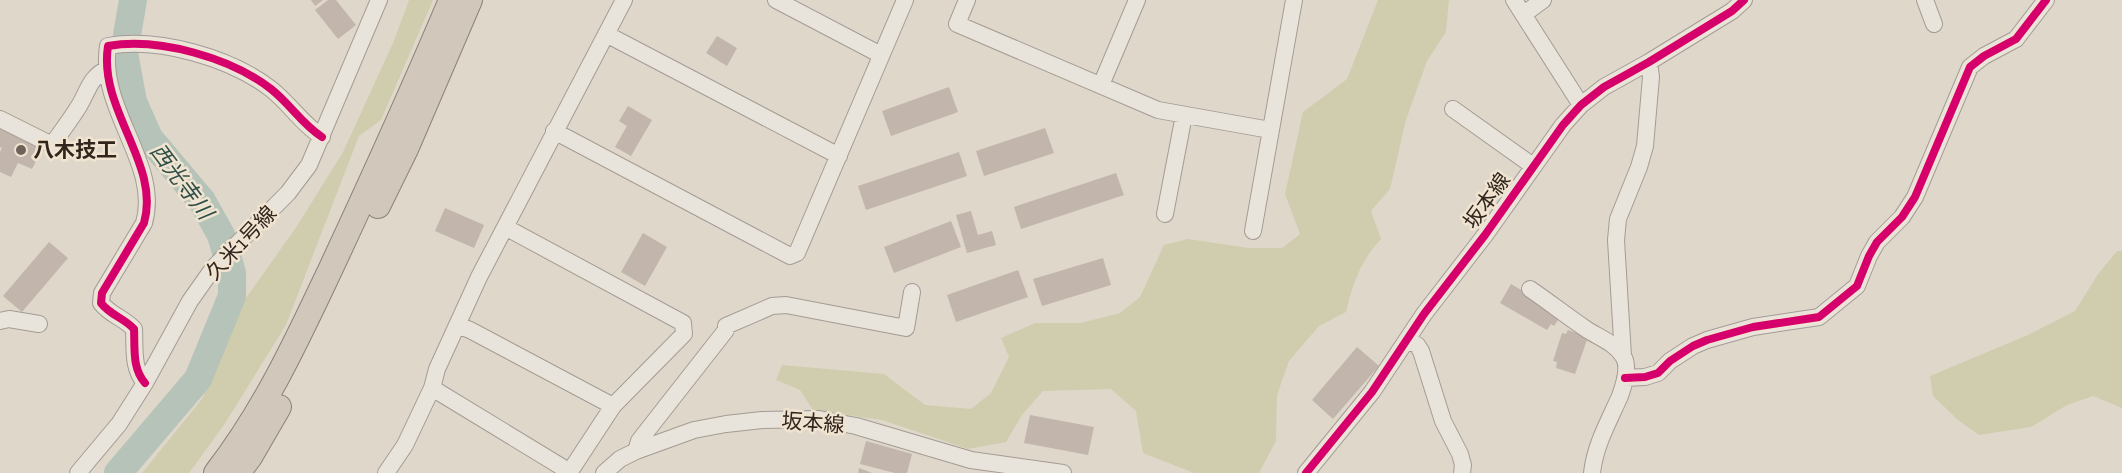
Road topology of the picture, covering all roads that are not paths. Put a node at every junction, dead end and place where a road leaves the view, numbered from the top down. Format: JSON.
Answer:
{"nodes":[{"id":1,"x":379,"y":0,"type":"edge"},
{"id":2,"x":451,"y":0,"type":"edge"},
{"id":3,"x":470,"y":0,"type":"edge"},
{"id":4,"x":624,"y":0,"type":"edge"},
{"id":5,"x":776,"y":0,"type":"edge"},
{"id":6,"x":904,"y":0,"type":"edge"},
{"id":7,"x":967,"y":0,"type":"edge"},
{"id":8,"x":1137,"y":0,"type":"edge"},
{"id":9,"x":1294,"y":0,"type":"edge"},
{"id":10,"x":1543,"y":0,"type":"edge"},
{"id":11,"x":1744,"y":0,"type":"edge"},
{"id":12,"x":1925,"y":0,"type":"edge"},
{"id":13,"x":2046,"y":0,"type":"edge"},
{"id":14,"x":1519,"y":7,"type":"edge"},
{"id":15,"x":1934,"y":24,"type":"dead end"},
{"id":16,"x":606,"y":34,"type":"junction"},
{"id":17,"x":881,"y":55,"type":"junction"},
{"id":18,"x":1649,"y":62,"type":"junction"},
{"id":19,"x":107,"y":69,"type":"junction"},
{"id":20,"x":1101,"y":85,"type":"junction"},
{"id":21,"x":1581,"y":105,"type":"junction"},
{"id":22,"x":1453,"y":109,"type":"dead end"},
{"id":23,"x":1184,"y":115,"type":"junction"},
{"id":24,"x":0,"y":119,"type":"edge"},
{"id":25,"x":1270,"y":130,"type":"junction"},
{"id":26,"x":554,"y":131,"type":"junction"},
{"id":27,"x":322,"y":137,"type":"junction"},
{"id":28,"x":839,"y":156,"type":"junction"},
{"id":29,"x":1533,"y":166,"type":"junction"},
{"id":30,"x":1166,"y":214,"type":"dead end"},
{"id":31,"x":505,"y":227,"type":"junction"},
{"id":32,"x":1253,"y":231,"type":"dead end"},
{"id":33,"x":1530,"y":289,"type":"dead end"},
{"id":34,"x":912,"y":292,"type":"dead end"},
{"id":35,"x":0,"y":321,"type":"edge"},
{"id":36,"x":39,"y":324,"type":"dead end"},
{"id":37,"x":457,"y":324,"type":"junction"},
{"id":38,"x":1408,"y":340,"type":"junction"},
{"id":39,"x":1623,"y":356,"type":"junction"},
{"id":40,"x":1625,"y":378,"type":"junction"},
{"id":41,"x":146,"y":383,"type":"junction"},
{"id":42,"x":432,"y":388,"type":"junction"},
{"id":43,"x":613,"y":406,"type":"junction"},
{"id":44,"x":636,"y":451,"type":"junction"},
{"id":45,"x":968,"y":466,"type":"edge"},
{"id":46,"x":570,"y":472,"type":"edge"},
{"id":47,"x":1054,"y":472,"type":"edge"},
{"id":48,"x":78,"y":473,"type":"edge"},
{"id":49,"x":216,"y":473,"type":"edge"},
{"id":50,"x":238,"y":473,"type":"edge"},
{"id":51,"x":386,"y":473,"type":"edge"},
{"id":52,"x":604,"y":473,"type":"edge"},
{"id":53,"x":1306,"y":473,"type":"edge"},
{"id":54,"x":1462,"y":473,"type":"edge"},
{"id":55,"x":1592,"y":473,"type":"edge"}],
"edges":[{"from":1,"to":27,"type":"street","name":"久米1号線"},
{"from":2,"to":49,"type":"highway"},
{"from":3,"to":50,"type":"highway"},
{"from":4,"to":16,"type":"street"},
{"from":5,"to":17,"type":"street"},
{"from":6,"to":17,"type":"street"},
{"from":7,"to":20,"type":"street"},
{"from":8,"to":20,"type":"street"},
{"from":9,"to":25,"type":"street"},
{"from":10,"to":14,"type":"street"},
{"from":11,"to":18,"type":"street","name":"坂本線"},
{"from":12,"to":15,"type":"street"},
{"from":13,"to":40,"type":"street"},
{"from":14,"to":21,"type":"street"},
{"from":16,"to":26,"type":"street"},
{"from":16,"to":28,"type":"street"},
{"from":17,"to":28,"type":"street"},
{"from":18,"to":21,"type":"street","name":"坂本線"},
{"from":18,"to":39,"type":"street"},
{"from":19,"to":24,"type":"street"},
{"from":19,"to":27,"type":"street"},
{"from":19,"to":41,"type":"street"},
{"from":20,"to":23,"type":"street"},
{"from":21,"to":29,"type":"street","name":"坂本線"},
{"from":22,"to":29,"type":"street"},
{"from":23,"to":25,"type":"street"},
{"from":23,"to":30,"type":"street"},
{"from":25,"to":32,"type":"street"},
{"from":26,"to":28,"type":"street"},
{"from":26,"to":31,"type":"street"},
{"from":27,"to":41,"type":"street","name":"久米1号線"},
{"from":29,"to":38,"type":"street","name":"坂本線"},
{"from":31,"to":37,"type":"street"},
{"from":31,"to":43,"type":"street"},
{"from":33,"to":39,"type":"street"},
{"from":34,"to":44,"type":"street"},
{"from":35,"to":36,"type":"street"},
{"from":37,"to":42,"type":"street"},
{"from":37,"to":43,"type":"street"},
{"from":38,"to":53,"type":"street","name":"坂本線"},
{"from":38,"to":54,"type":"street"},
{"from":39,"to":40,"type":"street"},
{"from":40,"to":55,"type":"street"},
{"from":41,"to":48,"type":"street","name":"久米1号線"},
{"from":42,"to":46,"type":"street"},
{"from":42,"to":51,"type":"street"},
{"from":43,"to":46,"type":"street"},
{"from":44,"to":45,"type":"street","name":"坂本線"},
{"from":44,"to":52,"type":"street","name":"坂本線"},
{"from":45,"to":47,"type":"street","name":"坂本線"}]}
